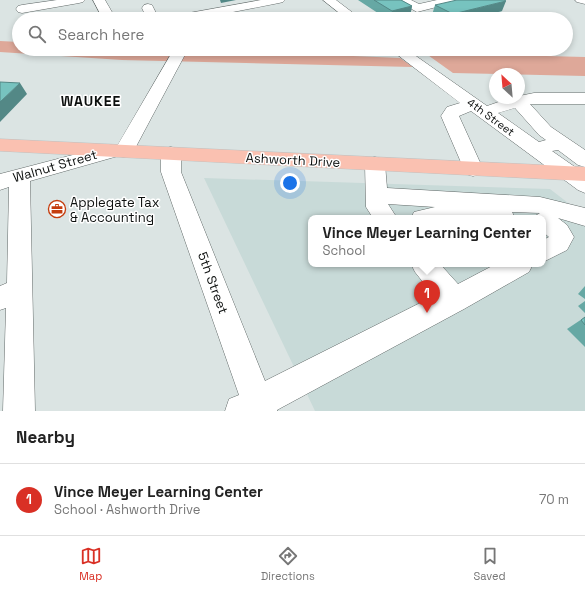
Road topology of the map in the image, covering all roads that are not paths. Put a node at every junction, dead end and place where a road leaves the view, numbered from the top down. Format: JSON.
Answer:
{"nodes":[{"id":1,"x":79,"y":0,"type":"edge"},
{"id":2,"x":99,"y":0,"type":"edge"},
{"id":3,"x":208,"y":0,"type":"edge"},
{"id":4,"x":280,"y":0,"type":"edge"},
{"id":5,"x":329,"y":0,"type":"edge"},
{"id":6,"x":403,"y":0,"type":"edge"},
{"id":7,"x":452,"y":0,"type":"edge"},
{"id":8,"x":581,"y":0,"type":"edge"},
{"id":9,"x":585,"y":1,"type":"edge"},
{"id":10,"x":22,"y":9,"type":"dead end"},
{"id":11,"x":106,"y":12,"type":"edge"},
{"id":12,"x":218,"y":12,"type":"joint"},
{"id":13,"x":346,"y":12,"type":"edge"},
{"id":14,"x":177,"y":56,"type":"edge"},
{"id":15,"x":408,"y":56,"type":"edge"},
{"id":16,"x":525,"y":100,"type":"edge"},
{"id":17,"x":585,"y":100,"type":"edge"},
{"id":18,"x":501,"y":104,"type":"edge"},
{"id":19,"x":521,"y":104,"type":"edge"},
{"id":20,"x":479,"y":108,"type":"junction"},
{"id":21,"x":560,"y":142,"type":"junction"},
{"id":22,"x":0,"y":145,"type":"edge"},
{"id":23,"x":537,"y":150,"type":"junction"},
{"id":24,"x":118,"y":151,"type":"junction"},
{"id":25,"x":171,"y":154,"type":"junction"},
{"id":26,"x":585,"y":160,"type":"edge"},
{"id":27,"x":375,"y":164,"type":"junction"},
{"id":28,"x":473,"y":169,"type":"junction"},
{"id":29,"x":577,"y":174,"type":"edge"},
{"id":30,"x":10,"y":179,"type":"edge"},
{"id":31,"x":585,"y":185,"type":"edge"},
{"id":32,"x":376,"y":195,"type":"junction"},
{"id":33,"x":384,"y":215,"type":"edge"},
{"id":34,"x":585,"y":217,"type":"edge"},
{"id":35,"x":546,"y":223,"type":"edge"},
{"id":36,"x":546,"y":250,"type":"edge"},
{"id":37,"x":426,"y":267,"type":"edge"},
{"id":38,"x":514,"y":267,"type":"edge"},
{"id":39,"x":10,"y":294,"type":"edge"},
{"id":40,"x":454,"y":300,"type":"junction"},
{"id":41,"x":13,"y":408,"type":"edge"},
{"id":42,"x":253,"y":408,"type":"edge"}],
"edges":[{"from":1,"to":10,"type":"street"},
{"from":2,"to":11,"type":"street"},
{"from":3,"to":12,"type":"street"},
{"from":4,"to":12,"type":"street"},
{"from":5,"to":13,"type":"street"},
{"from":6,"to":7,"type":"street"},
{"from":8,"to":9,"type":"street"},
{"from":14,"to":24,"type":"street"},
{"from":15,"to":20,"type":"street","name":"4th Street"},
{"from":16,"to":17,"type":"street"},
{"from":18,"to":20,"type":"street"},
{"from":19,"to":21,"type":"street"},
{"from":20,"to":23,"type":"street","name":"4th Street"},
{"from":20,"to":28,"type":"street"},
{"from":21,"to":23,"type":"street"},
{"from":21,"to":26,"type":"street"},
{"from":22,"to":24,"type":"main road","name":"Ashworth Drive"},
{"from":23,"to":29,"type":"street","name":"4th Street"},
{"from":24,"to":25,"type":"main road","name":"Ashworth Drive"},
{"from":24,"to":30,"type":"street","name":"Walnut Street"},
{"from":25,"to":27,"type":"main road","name":"Ashworth Drive"},
{"from":25,"to":42,"type":"street","name":"5th Street"},
{"from":27,"to":28,"type":"main road","name":"Ashworth Drive"},
{"from":27,"to":32,"type":"street"},
{"from":28,"to":29,"type":"main road","name":"Ashworth Drive"},
{"from":29,"to":31,"type":"street","name":"4th Street"},
{"from":30,"to":39,"type":"street"},
{"from":32,"to":33,"type":"street"},
{"from":32,"to":34,"type":"street"},
{"from":35,"to":36,"type":"street"},
{"from":37,"to":40,"type":"street"},
{"from":38,"to":40,"type":"street"},
{"from":39,"to":41,"type":"street"},
{"from":40,"to":42,"type":"street"}]}
